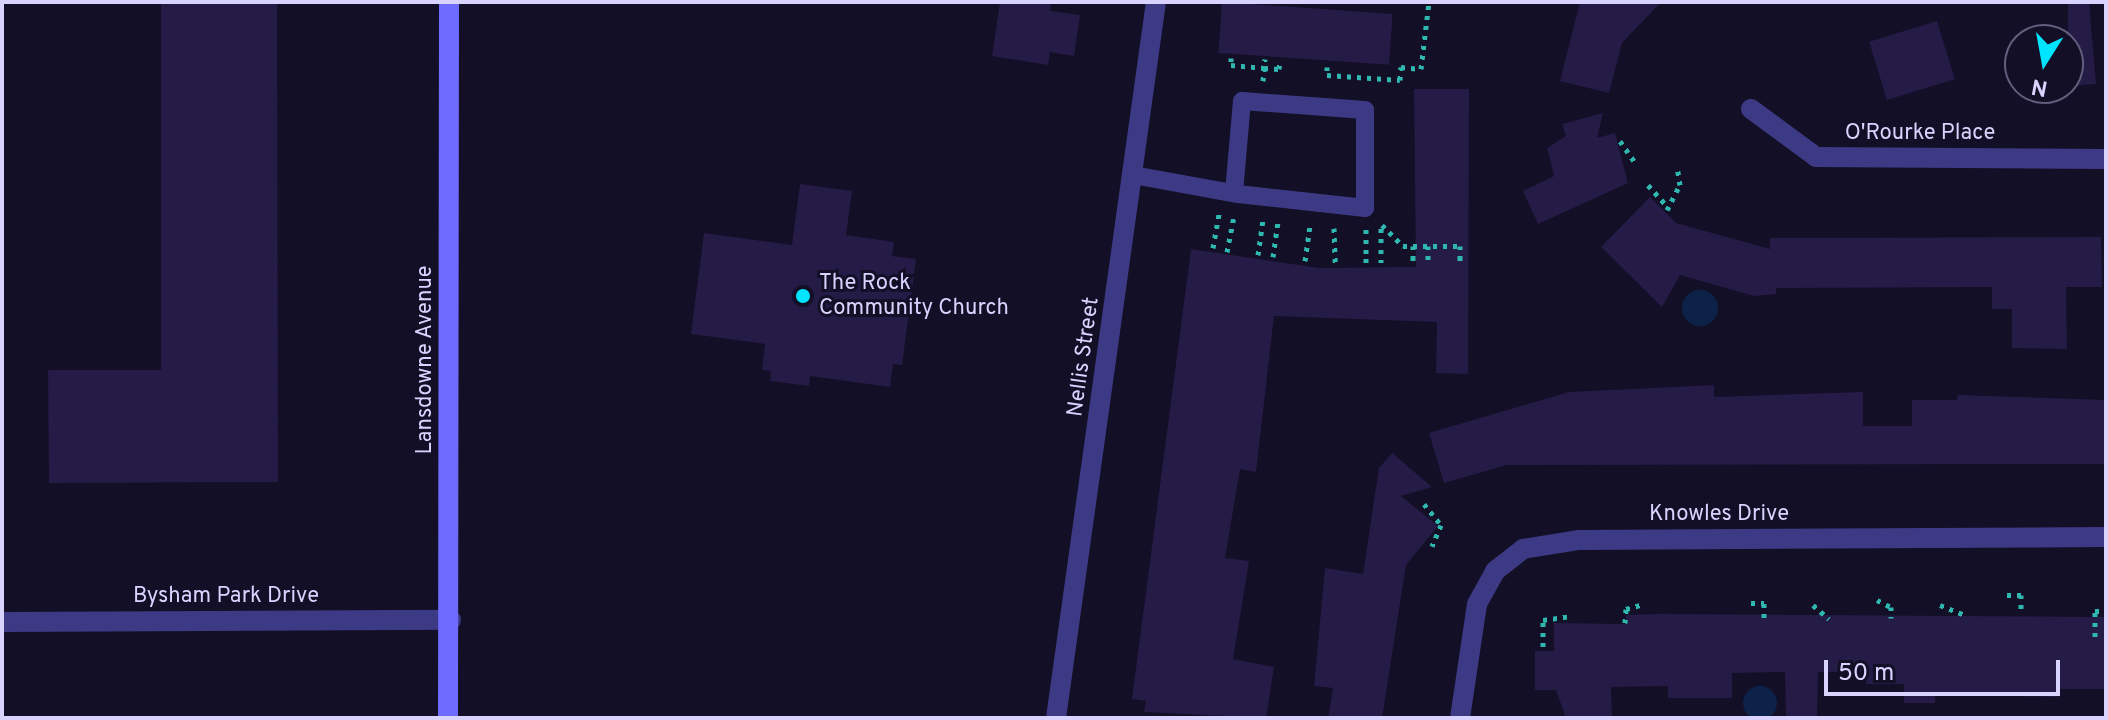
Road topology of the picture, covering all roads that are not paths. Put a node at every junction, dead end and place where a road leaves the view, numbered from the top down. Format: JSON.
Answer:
{"nodes":[{"id":1,"x":449,"y":2,"type":"edge"},
{"id":2,"x":1156,"y":2,"type":"edge"},
{"id":3,"x":1751,"y":109,"type":"dead end"},
{"id":4,"x":2106,"y":159,"type":"edge"},
{"id":5,"x":1133,"y":175,"type":"junction"},
{"id":6,"x":1231,"y":192,"type":"junction"},
{"id":7,"x":2106,"y":537,"type":"edge"},
{"id":8,"x":451,"y":620,"type":"junction"},
{"id":9,"x":2,"y":622,"type":"edge"},
{"id":10,"x":448,"y":718,"type":"edge"},
{"id":11,"x":1056,"y":718,"type":"edge"},
{"id":12,"x":1460,"y":718,"type":"edge"}],
"edges":[{"from":1,"to":8,"type":"main road","name":"Lansdowne Avenue"},
{"from":2,"to":5,"type":"street","name":"Nellis Street"},
{"from":3,"to":4,"type":"street","name":"O'Rourke Place"},
{"from":5,"to":6,"type":"lane"},
{"from":5,"to":11,"type":"street","name":"Nellis Street"},
{"from":6,"to":6,"type":"lane"},
{"from":7,"to":12,"type":"street","name":"Knowles Drive"},
{"from":8,"to":9,"type":"street","name":"Bysham Park Drive"},
{"from":8,"to":10,"type":"main road","name":"Lansdowne Avenue"}]}
